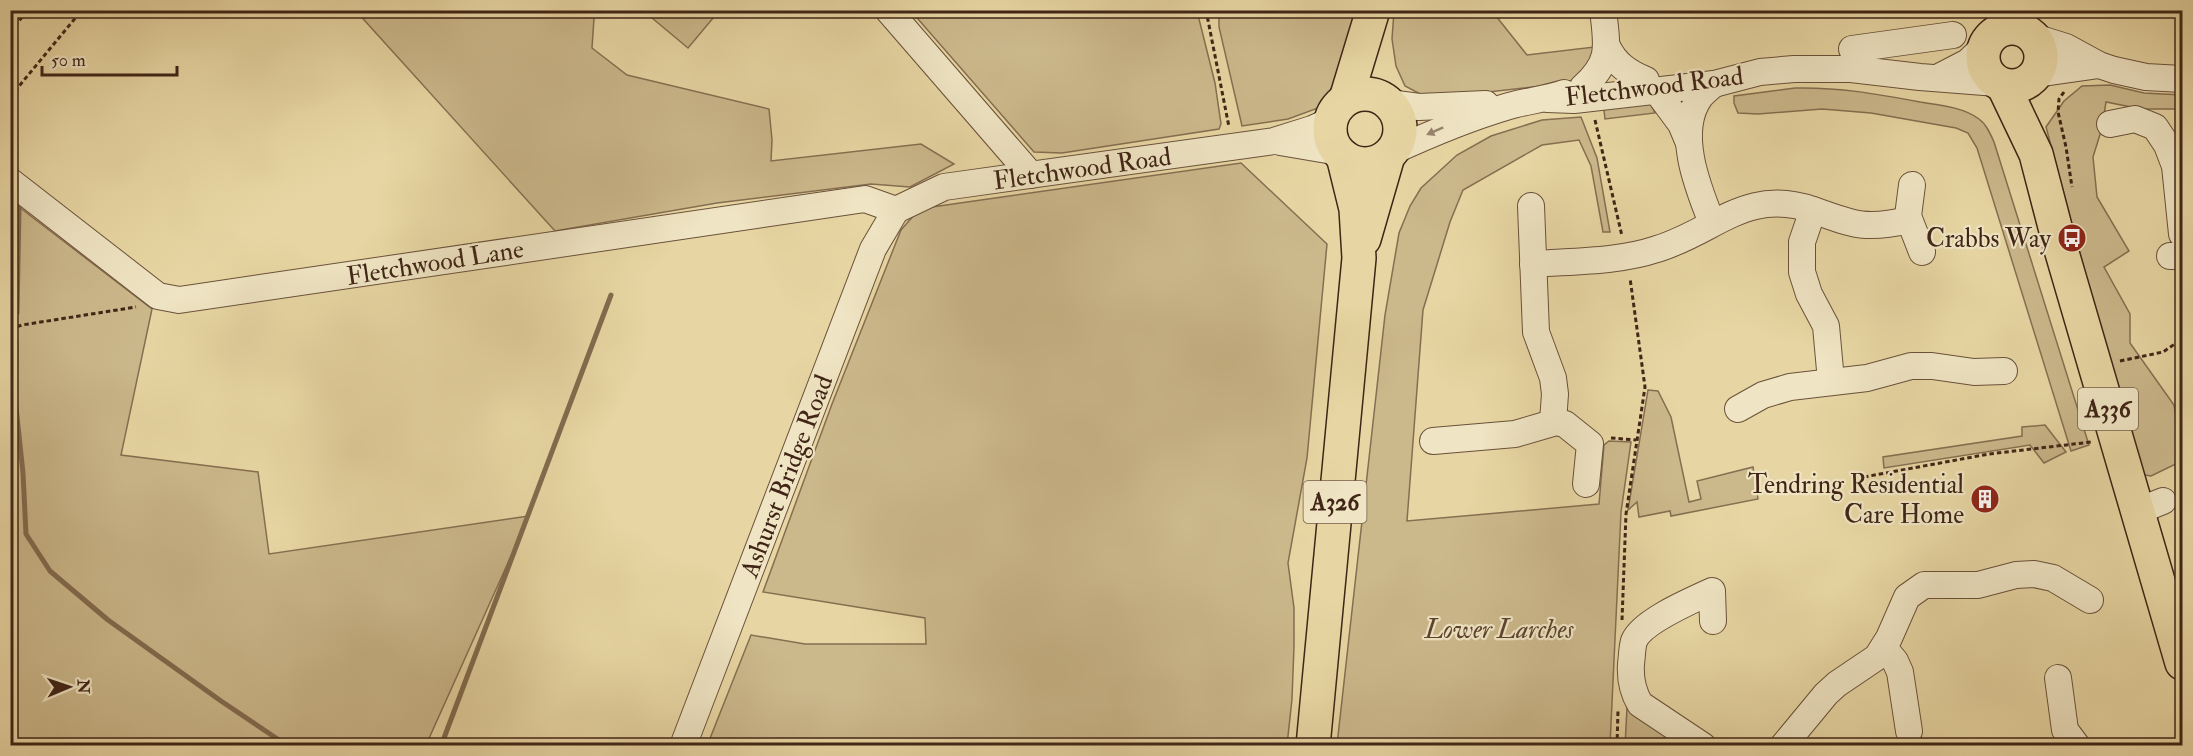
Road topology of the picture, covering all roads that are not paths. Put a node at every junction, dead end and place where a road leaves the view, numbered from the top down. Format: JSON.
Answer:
{"nodes":[{"id":1,"x":888,"y":10,"type":"edge"},
{"id":2,"x":1603,"y":10,"type":"edge"},
{"id":3,"x":1373,"y":13,"type":"edge"},
{"id":4,"x":2020,"y":26,"type":"edge"},
{"id":5,"x":1990,"y":31,"type":"edge"},
{"id":6,"x":1953,"y":35,"type":"dead end"},
{"id":7,"x":1898,"y":43,"type":"junction"},
{"id":8,"x":1607,"y":46,"type":"junction"},
{"id":9,"x":1852,"y":49,"type":"dead end"},
{"id":10,"x":2098,"y":65,"type":"junction"},
{"id":11,"x":1760,"y":72,"type":"junction"},
{"id":12,"x":1895,"y":74,"type":"junction"},
{"id":13,"x":2045,"y":74,"type":"junction"},
{"id":14,"x":1938,"y":77,"type":"junction"},
{"id":15,"x":2182,"y":79,"type":"edge"},
{"id":16,"x":1714,"y":84,"type":"junction"},
{"id":17,"x":2000,"y":84,"type":"junction"},
{"id":18,"x":1651,"y":85,"type":"junction"},
{"id":19,"x":1587,"y":92,"type":"junction"},
{"id":20,"x":1386,"y":101,"type":"junction"},
{"id":21,"x":1511,"y":105,"type":"junction"},
{"id":22,"x":1339,"y":110,"type":"junction"},
{"id":23,"x":2110,"y":124,"type":"dead end"},
{"id":24,"x":1274,"y":141,"type":"junction"},
{"id":25,"x":1689,"y":143,"type":"junction"},
{"id":26,"x":1341,"y":154,"type":"junction"},
{"id":27,"x":1389,"y":154,"type":"junction"},
{"id":28,"x":2036,"y":154,"type":"junction"},
{"id":29,"x":1031,"y":175,"type":"junction"},
{"id":30,"x":10,"y":181,"type":"edge"},
{"id":31,"x":1912,"y":185,"type":"dead end"},
{"id":32,"x":1531,"y":206,"type":"dead end"},
{"id":33,"x":896,"y":210,"type":"junction"},
{"id":34,"x":1813,"y":210,"type":"junction"},
{"id":35,"x":1909,"y":220,"type":"junction"},
{"id":36,"x":1712,"y":223,"type":"junction"},
{"id":37,"x":2178,"y":248,"type":"edge"},
{"id":38,"x":1922,"y":252,"type":"dead end"},
{"id":39,"x":1359,"y":258,"type":"junction"},
{"id":40,"x":1533,"y":264,"type":"junction"},
{"id":41,"x":2004,"y":371,"type":"dead end"},
{"id":42,"x":1831,"y":381,"type":"junction"},
{"id":43,"x":1738,"y":409,"type":"dead end"},
{"id":44,"x":1553,"y":422,"type":"junction"},
{"id":45,"x":1433,"y":441,"type":"dead end"},
{"id":46,"x":1586,"y":484,"type":"dead end"},
{"id":47,"x":2090,"y":600,"type":"dead end"},
{"id":48,"x":1713,"y":621,"type":"dead end"},
{"id":49,"x":1884,"y":648,"type":"junction"},
{"id":50,"x":2182,"y":663,"type":"edge"},
{"id":51,"x":2058,"y":678,"type":"dead end"},
{"id":52,"x":1909,"y":731,"type":"dead end"},
{"id":53,"x":683,"y":746,"type":"edge"},
{"id":54,"x":1312,"y":746,"type":"edge"},
{"id":55,"x":1703,"y":746,"type":"edge"},
{"id":56,"x":1783,"y":746,"type":"edge"},
{"id":57,"x":2077,"y":746,"type":"edge"}],
"edges":[{"from":1,"to":29,"type":"street"},
{"from":2,"to":8,"type":"street"},
{"from":3,"to":20,"type":"main road"},
{"from":3,"to":22,"type":"main road"},
{"from":4,"to":5,"type":"main road"},
{"from":4,"to":10,"type":"street"},
{"from":4,"to":13,"type":"main road"},
{"from":5,"to":14,"type":"street"},
{"from":5,"to":17,"type":"main road"},
{"from":6,"to":7,"type":"street"},
{"from":7,"to":9,"type":"street"},
{"from":7,"to":12,"type":"street"},
{"from":8,"to":18,"type":"street"},
{"from":8,"to":19,"type":"street"},
{"from":10,"to":13,"type":"street"},
{"from":10,"to":15,"type":"street"},
{"from":11,"to":12,"type":"street","name":"Fletchwood Road"},
{"from":11,"to":16,"type":"street","name":"Fletchwood Road"},
{"from":11,"to":18,"type":"street","name":"Fletchwood Road"},
{"from":12,"to":14,"type":"street","name":"Fletchwood Road"},
{"from":13,"to":17,"type":"main road"},
{"from":13,"to":28,"type":"main road","number":"A336"},
{"from":14,"to":17,"type":"street","name":"Fletchwood Road"},
{"from":16,"to":18,"type":"street","name":"Fletchwood Road"},
{"from":16,"to":25,"type":"street"},
{"from":17,"to":28,"type":"main road","number":"A336"},
{"from":18,"to":19,"type":"street","name":"Fletchwood Road"},
{"from":18,"to":25,"type":"street"},
{"from":19,"to":21,"type":"street","name":"Fletchwood Road"},
{"from":20,"to":21,"type":"street","name":"Fletchwood Road"},
{"from":20,"to":22,"type":"main road"},
{"from":20,"to":27,"type":"main road"},
{"from":21,"to":27,"type":"street","name":"Fletchwood Road","one_way":true},
{"from":22,"to":24,"type":"street","name":"Fletchwood Road"},
{"from":22,"to":26,"type":"main road"},
{"from":23,"to":37,"type":"street"},
{"from":24,"to":26,"type":"street","name":"Fletchwood Road"},
{"from":24,"to":29,"type":"street","name":"Fletchwood Road"},
{"from":25,"to":36,"type":"street"},
{"from":26,"to":27,"type":"main road"},
{"from":26,"to":39,"type":"main road","number":"A326"},
{"from":27,"to":39,"type":"main road","number":"A326"},
{"from":28,"to":50,"type":"main road","number":"A336"},
{"from":29,"to":33,"type":"street","name":"Fletchwood Road"},
{"from":30,"to":33,"type":"street","name":"Fletchwood Lane"},
{"from":31,"to":35,"type":"street"},
{"from":32,"to":40,"type":"street"},
{"from":33,"to":53,"type":"street","name":"Ashurst Bridge Road"},
{"from":34,"to":35,"type":"street"},
{"from":34,"to":36,"type":"street"},
{"from":34,"to":42,"type":"street"},
{"from":35,"to":38,"type":"street"},
{"from":36,"to":40,"type":"street"},
{"from":39,"to":54,"type":"main road","number":"A326"},
{"from":40,"to":44,"type":"street"},
{"from":41,"to":42,"type":"street"},
{"from":42,"to":43,"type":"street"},
{"from":44,"to":45,"type":"street"},
{"from":44,"to":46,"type":"street"},
{"from":47,"to":49,"type":"street"},
{"from":48,"to":55,"type":"street"},
{"from":49,"to":52,"type":"street"},
{"from":49,"to":56,"type":"street"},
{"from":51,"to":57,"type":"street"}]}
